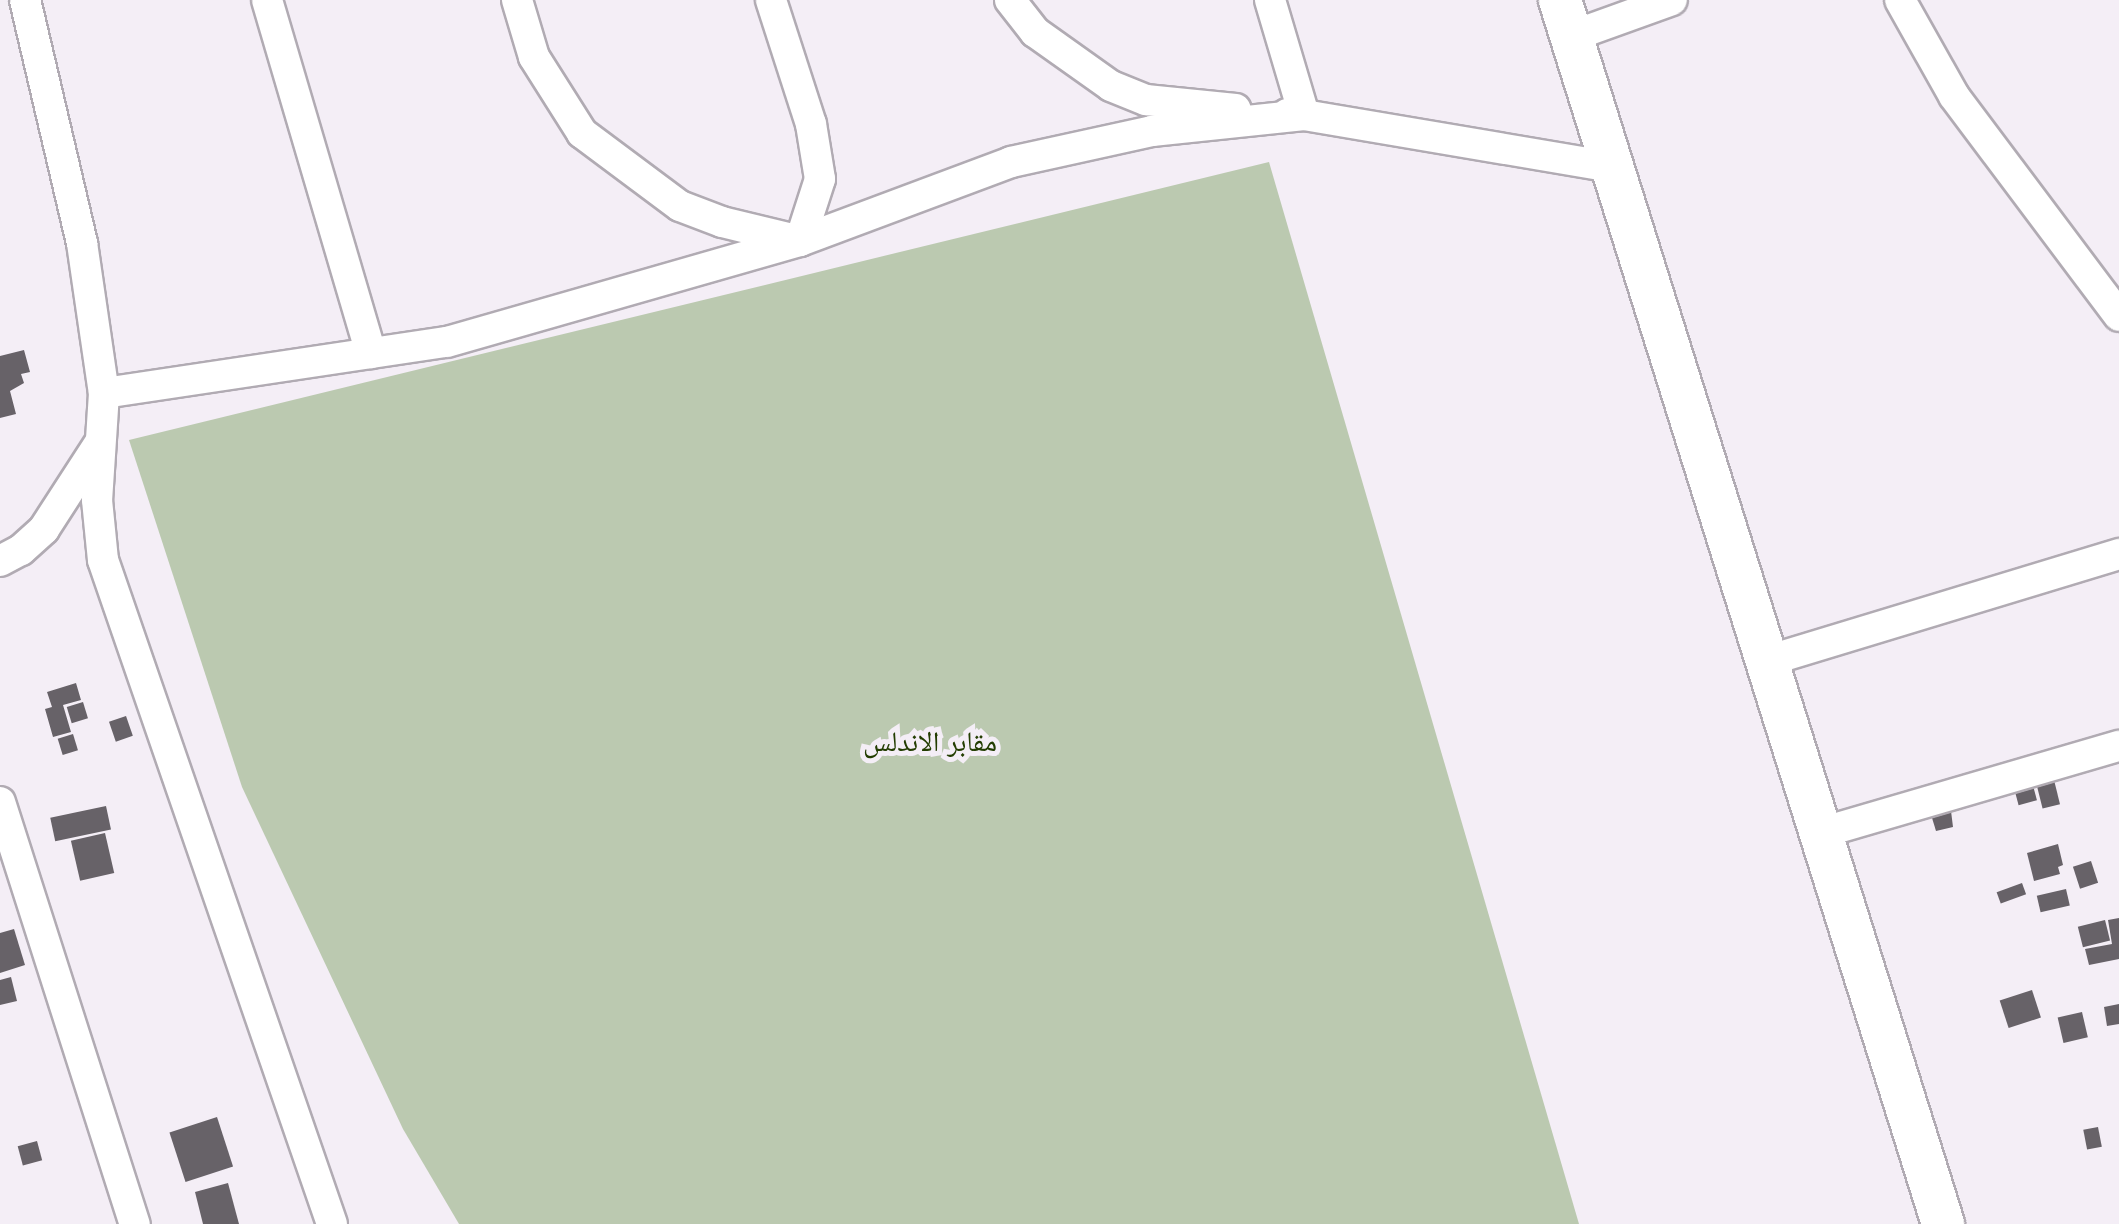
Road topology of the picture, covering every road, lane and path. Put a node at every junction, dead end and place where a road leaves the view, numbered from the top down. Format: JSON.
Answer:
{"nodes":[{"id":1,"x":24,"y":0,"type":"edge"},
{"id":2,"x":267,"y":0,"type":"edge"},
{"id":3,"x":517,"y":0,"type":"edge"},
{"id":4,"x":771,"y":0,"type":"edge"},
{"id":5,"x":1010,"y":0,"type":"edge"},
{"id":6,"x":1270,"y":0,"type":"edge"},
{"id":7,"x":1672,"y":0,"type":"edge"},
{"id":8,"x":1900,"y":0,"type":"edge"},
{"id":9,"x":1566,"y":18,"type":"edge"},
{"id":10,"x":1304,"y":115,"type":"junction"},
{"id":11,"x":1612,"y":166,"type":"junction"},
{"id":12,"x":800,"y":241,"type":"junction"},
{"id":13,"x":2119,"y":316,"type":"edge"},
{"id":14,"x":371,"y":353,"type":"junction"},
{"id":15,"x":104,"y":392,"type":"junction"},
{"id":16,"x":103,"y":437,"type":"junction"},
{"id":17,"x":2119,"y":554,"type":"edge"},
{"id":18,"x":0,"y":561,"type":"edge"},
{"id":19,"x":1770,"y":660,"type":"junction"},
{"id":20,"x":2119,"y":746,"type":"edge"},
{"id":21,"x":0,"y":802,"type":"edge"},
{"id":22,"x":1824,"y":832,"type":"junction"},
{"id":23,"x":135,"y":1224,"type":"edge"},
{"id":24,"x":332,"y":1224,"type":"edge"},
{"id":25,"x":1944,"y":1224,"type":"edge"}],
"edges":[{"from":1,"to":15,"type":"street"},
{"from":2,"to":14,"type":"street"},
{"from":3,"to":12,"type":"street"},
{"from":4,"to":12,"type":"street"},
{"from":5,"to":10,"type":"street"},
{"from":6,"to":10,"type":"street"},
{"from":7,"to":9,"type":"street"},
{"from":8,"to":13,"type":"street"},
{"from":9,"to":11,"type":"street"},
{"from":10,"to":11,"type":"street"},
{"from":10,"to":12,"type":"street"},
{"from":11,"to":19,"type":"street"},
{"from":12,"to":14,"type":"street"},
{"from":14,"to":15,"type":"street"},
{"from":15,"to":16,"type":"street"},
{"from":16,"to":18,"type":"street"},
{"from":16,"to":24,"type":"street"},
{"from":17,"to":19,"type":"street"},
{"from":19,"to":22,"type":"street"},
{"from":20,"to":22,"type":"street"},
{"from":21,"to":23,"type":"street"},
{"from":22,"to":25,"type":"street"}]}
